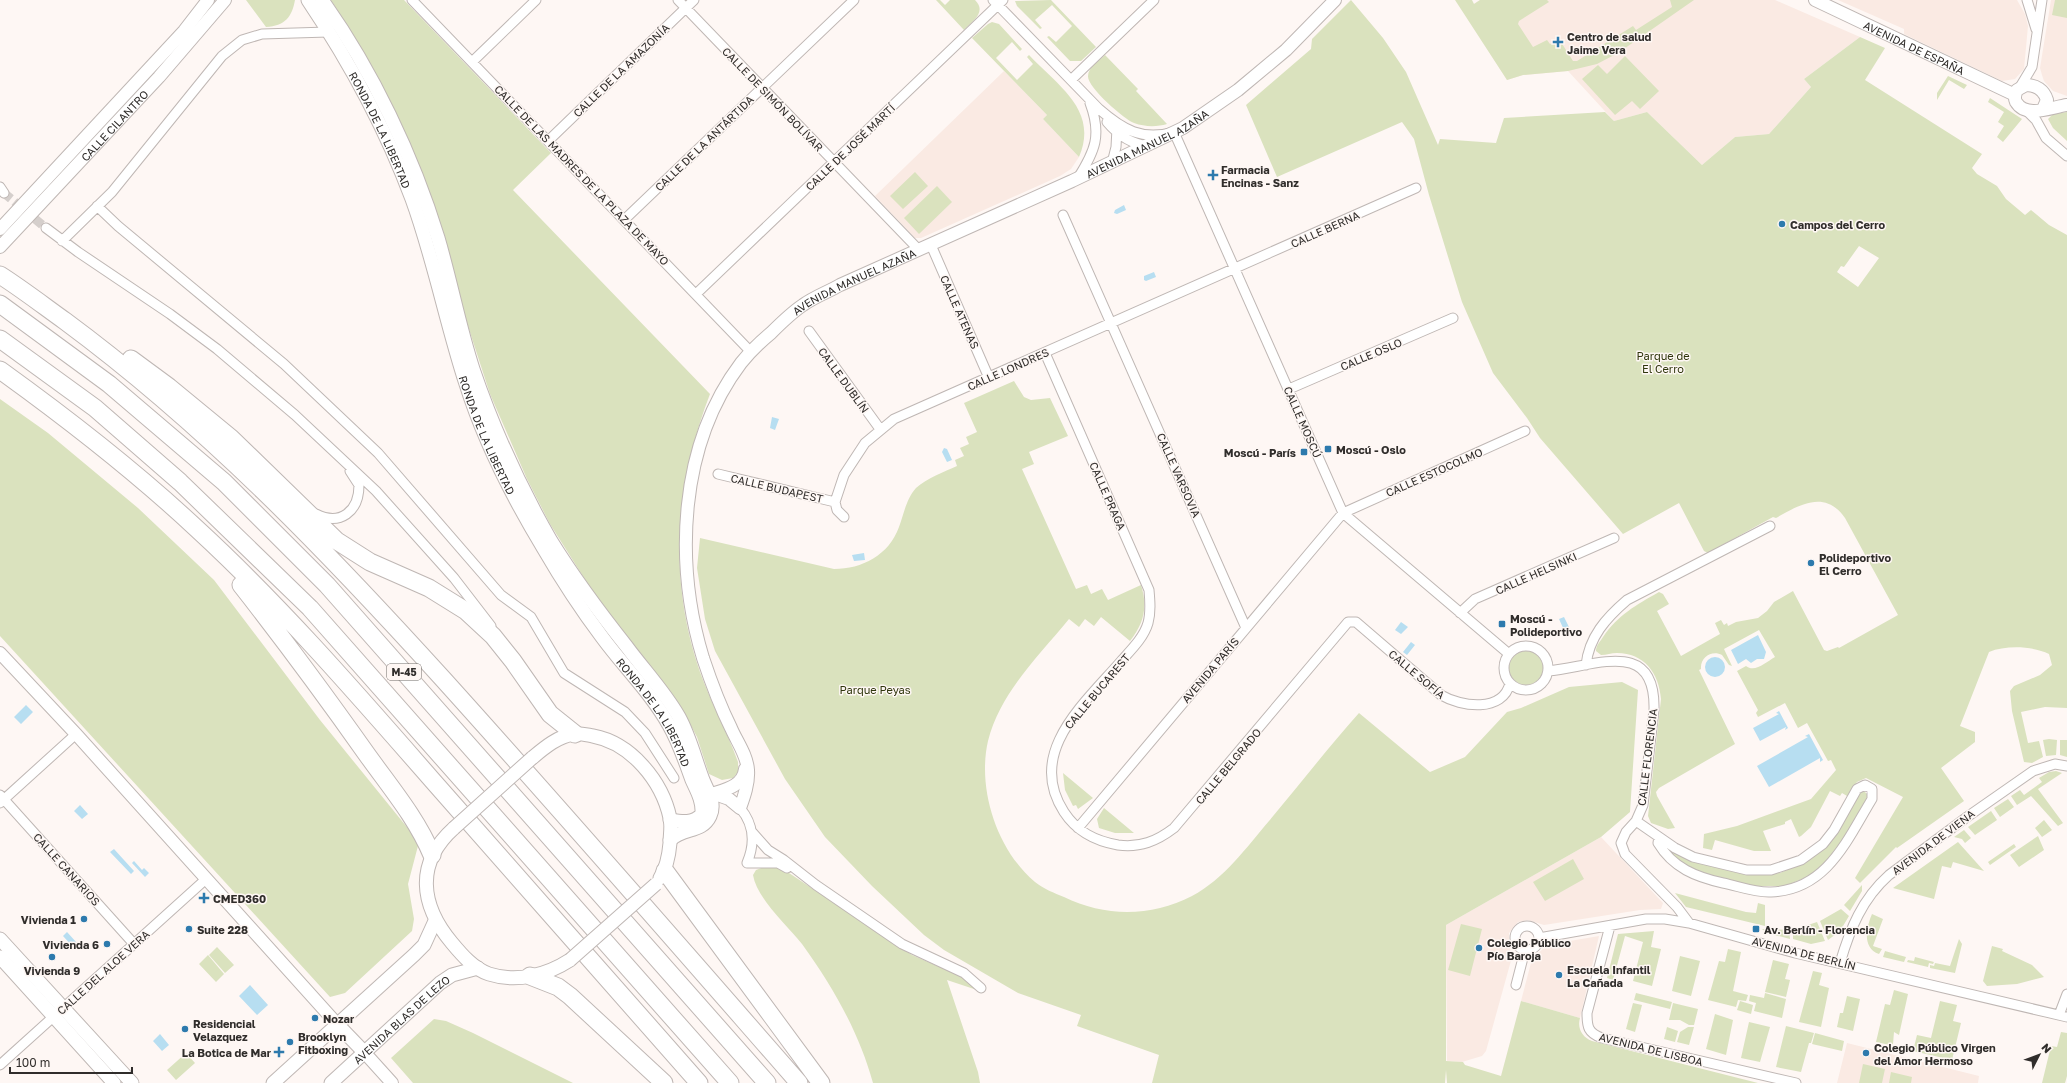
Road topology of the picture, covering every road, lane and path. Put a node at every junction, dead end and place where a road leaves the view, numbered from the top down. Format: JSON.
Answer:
{"nodes":[{"id":1,"x":208,"y":0,"type":"edge"},
{"id":2,"x":225,"y":0,"type":"edge"},
{"id":3,"x":308,"y":0,"type":"edge"},
{"id":4,"x":322,"y":0,"type":"edge"},
{"id":5,"x":412,"y":0,"type":"edge"},
{"id":6,"x":536,"y":0,"type":"edge"},
{"id":7,"x":678,"y":0,"type":"edge"},
{"id":8,"x":694,"y":0,"type":"edge"},
{"id":9,"x":854,"y":0,"type":"edge"},
{"id":10,"x":1154,"y":0,"type":"edge"},
{"id":11,"x":1335,"y":0,"type":"edge"},
{"id":12,"x":2026,"y":0,"type":"edge"},
{"id":13,"x":2042,"y":0,"type":"edge"},
{"id":14,"x":998,"y":2,"type":"edge"},
{"id":15,"x":1823,"y":2,"type":"edge"},
{"id":16,"x":686,"y":8,"type":"junction"},
{"id":17,"x":2037,"y":31,"type":"junction"},
{"id":18,"x":328,"y":32,"type":"junction"},
{"id":19,"x":472,"y":62,"type":"junction"},
{"id":20,"x":2032,"y":67,"type":"junction"},
{"id":21,"x":1071,"y":80,"type":"junction"},
{"id":22,"x":762,"y":88,"type":"junction"},
{"id":23,"x":2018,"y":91,"type":"junction"},
{"id":24,"x":2042,"y":92,"type":"junction"},
{"id":25,"x":1088,"y":98,"type":"junction"},
{"id":26,"x":2067,"y":104,"type":"edge"},
{"id":27,"x":2035,"y":112,"type":"junction"},
{"id":28,"x":1117,"y":129,"type":"junction"},
{"id":29,"x":1174,"y":132,"type":"junction"},
{"id":30,"x":548,"y":141,"type":"junction"},
{"id":31,"x":1148,"y":146,"type":"junction"},
{"id":32,"x":2067,"y":156,"type":"edge"},
{"id":33,"x":834,"y":162,"type":"junction"},
{"id":34,"x":1112,"y":163,"type":"junction"},
{"id":35,"x":1077,"y":179,"type":"junction"},
{"id":36,"x":1416,"y":188,"type":"dead end"},
{"id":37,"x":97,"y":206,"type":"junction"},
{"id":38,"x":1063,"y":215,"type":"dead end"},
{"id":39,"x":624,"y":220,"type":"junction"},
{"id":40,"x":46,"y":228,"type":"tunnel mouth"},
{"id":41,"x":0,"y":229,"type":"edge"},
{"id":42,"x":62,"y":241,"type":"junction"},
{"id":43,"x":930,"y":245,"type":"junction"},
{"id":44,"x":1,"y":246,"type":"edge"},
{"id":45,"x":919,"y":250,"type":"junction"},
{"id":46,"x":1235,"y":268,"type":"junction"},
{"id":47,"x":0,"y":275,"type":"edge"},
{"id":48,"x":696,"y":294,"type":"junction"},
{"id":49,"x":0,"y":304,"type":"edge"},
{"id":50,"x":48,"y":309,"type":"junction"},
{"id":51,"x":1453,"y":318,"type":"dead end"},
{"id":52,"x":1111,"y":323,"type":"junction"},
{"id":53,"x":809,"y":331,"type":"dead end"},
{"id":54,"x":0,"y":339,"type":"edge"},
{"id":55,"x":751,"y":352,"type":"junction"},
{"id":56,"x":1045,"y":353,"type":"junction"},
{"id":57,"x":0,"y":370,"type":"edge"},
{"id":58,"x":989,"y":378,"type":"junction"},
{"id":59,"x":1289,"y":390,"type":"junction"},
{"id":60,"x":880,"y":429,"type":"junction"},
{"id":61,"x":1525,"y":431,"type":"dead end"},
{"id":62,"x":324,"y":442,"type":"junction"},
{"id":63,"x":718,"y":474,"type":"dead end"},
{"id":64,"x":144,"y":483,"type":"junction"},
{"id":65,"x":288,"y":493,"type":"junction"},
{"id":66,"x":835,"y":502,"type":"junction"},
{"id":67,"x":1343,"y":513,"type":"junction"},
{"id":68,"x":844,"y":517,"type":"dead end"},
{"id":69,"x":1770,"y":526,"type":"dead end"},
{"id":70,"x":1614,"y":538,"type":"dead end"},
{"id":71,"x":1460,"y":612,"type":"junction"},
{"id":72,"x":1348,"y":622,"type":"joint"},
{"id":73,"x":1246,"y":628,"type":"junction"},
{"id":74,"x":1139,"y":641,"type":"joint"},
{"id":75,"x":0,"y":653,"type":"edge"},
{"id":76,"x":1509,"y":654,"type":"junction"},
{"id":77,"x":513,"y":661,"type":"junction"},
{"id":78,"x":1586,"y":665,"type":"junction"},
{"id":79,"x":1548,"y":671,"type":"junction"},
{"id":80,"x":1510,"y":683,"type":"junction"},
{"id":81,"x":76,"y":734,"type":"junction"},
{"id":82,"x":575,"y":734,"type":"junction"},
{"id":83,"x":746,"y":762,"type":"junction"},
{"id":84,"x":2067,"y":766,"type":"edge"},
{"id":85,"x":674,"y":778,"type":"dead end"},
{"id":86,"x":712,"y":792,"type":"junction"},
{"id":87,"x":1,"y":800,"type":"edge"},
{"id":88,"x":740,"y":808,"type":"junction"},
{"id":89,"x":670,"y":820,"type":"junction"},
{"id":90,"x":1636,"y":822,"type":"junction"},
{"id":91,"x":1078,"y":828,"type":"junction"},
{"id":92,"x":752,"y":832,"type":"junction"},
{"id":93,"x":1659,"y":837,"type":"junction"},
{"id":94,"x":670,"y":840,"type":"junction"},
{"id":95,"x":432,"y":855,"type":"junction"},
{"id":96,"x":660,"y":878,"type":"junction"},
{"id":97,"x":206,"y":879,"type":"junction"},
{"id":98,"x":816,"y":885,"type":"junction"},
{"id":99,"x":435,"y":921,"type":"junction"},
{"id":100,"x":1689,"y":923,"type":"junction"},
{"id":101,"x":1610,"y":926,"type":"junction"},
{"id":102,"x":1539,"y":938,"type":"junction"},
{"id":103,"x":0,"y":939,"type":"edge"},
{"id":104,"x":134,"y":944,"type":"junction"},
{"id":105,"x":1525,"y":950,"type":"junction"},
{"id":106,"x":0,"y":957,"type":"edge"},
{"id":107,"x":1840,"y":963,"type":"junction"},
{"id":108,"x":478,"y":968,"type":"junction"},
{"id":109,"x":530,"y":976,"type":"junction"},
{"id":110,"x":1516,"y":986,"type":"dead end"},
{"id":111,"x":981,"y":988,"type":"dead end"},
{"id":112,"x":2067,"y":994,"type":"edge"},
{"id":113,"x":59,"y":1012,"type":"junction"},
{"id":114,"x":2063,"y":1016,"type":"edge"},
{"id":115,"x":337,"y":1024,"type":"junction"},
{"id":116,"x":364,"y":1052,"type":"junction"},
{"id":117,"x":0,"y":1065,"type":"edge"},
{"id":118,"x":114,"y":1083,"type":"edge"},
{"id":119,"x":132,"y":1083,"type":"edge"},
{"id":120,"x":273,"y":1083,"type":"edge"},
{"id":121,"x":331,"y":1083,"type":"edge"},
{"id":122,"x":392,"y":1083,"type":"edge"},
{"id":123,"x":664,"y":1083,"type":"edge"},
{"id":124,"x":699,"y":1083,"type":"edge"},
{"id":125,"x":730,"y":1083,"type":"edge"},
{"id":126,"x":767,"y":1083,"type":"edge"},
{"id":127,"x":799,"y":1083,"type":"edge"},
{"id":128,"x":821,"y":1083,"type":"edge"},
{"id":129,"x":1796,"y":1083,"type":"edge"}],
"edges":[{"from":1,"to":41,"type":"street","name":"CALLE CILANTRO"},
{"from":2,"to":44,"type":"street","name":"CALLE CILANTRO"},
{"from":3,"to":18,"type":"main road","name":"RONDA DE LA LIBERTAD"},
{"from":4,"to":86,"type":"main road","name":"RONDA DE LA LIBERTAD"},
{"from":5,"to":19,"type":"street","name":"CALLE DE LAS MADRES DE LA PLAZA DE MAYO"},
{"from":6,"to":19,"type":"street"},
{"from":7,"to":16,"type":"street","name":"CALLE DE SIMÓN BOLÍVAR"},
{"from":8,"to":16,"type":"street","name":"CALLE DE LA AMAZONÍA"},
{"from":9,"to":22,"type":"street","name":"CALLE DE LA ANTÁRTIDA"},
{"from":10,"to":21,"type":"street"},
{"from":11,"to":29,"type":"street","name":"AVENIDA MANUEL AZAÑA"},
{"from":12,"to":17,"type":"street"},
{"from":13,"to":17,"type":"street"},
{"from":14,"to":21,"type":"street"},
{"from":14,"to":33,"type":"street","name":"CALLE DE JOSÉ MARTÍ"},
{"from":15,"to":23,"type":"street","name":"AVENIDA DE ESPAÑA"},
{"from":16,"to":22,"type":"street","name":"CALLE DE SIMÓN BOLÍVAR"},
{"from":16,"to":30,"type":"street","name":"CALLE DE LA AMAZONÍA"},
{"from":17,"to":20,"type":"street"},
{"from":18,"to":37,"type":"street"},
{"from":18,"to":89,"type":"main road","name":"RONDA DE LA LIBERTAD"},
{"from":19,"to":30,"type":"street","name":"CALLE DE LAS MADRES DE LA PLAZA DE MAYO"},
{"from":20,"to":23,"type":"street"},
{"from":20,"to":24,"type":"street"},
{"from":21,"to":25,"type":"street"},
{"from":22,"to":33,"type":"street","name":"CALLE DE SIMÓN BOLÍVAR"},
{"from":22,"to":39,"type":"street","name":"CALLE DE LA ANTÁRTIDA"},
{"from":23,"to":24,"type":"street"},
{"from":23,"to":27,"type":"street"},
{"from":24,"to":26,"type":"street"},
{"from":24,"to":27,"type":"street"},
{"from":25,"to":28,"type":"street"},
{"from":25,"to":35,"type":"street"},
{"from":26,"to":27,"type":"street"},
{"from":27,"to":32,"type":"street"},
{"from":28,"to":29,"type":"street"},
{"from":28,"to":31,"type":"street"},
{"from":28,"to":34,"type":"street"},
{"from":29,"to":31,"type":"street","name":"AVENIDA MANUEL AZAÑA"},
{"from":29,"to":46,"type":"street","name":"CALLE MOSCÚ"},
{"from":30,"to":39,"type":"street","name":"CALLE DE LAS MADRES DE LA PLAZA DE MAYO"},
{"from":31,"to":34,"type":"street","name":"AVENIDA MANUEL AZAÑA"},
{"from":33,"to":45,"type":"street","name":"CALLE DE SIMÓN BOLÍVAR"},
{"from":33,"to":48,"type":"street","name":"CALLE DE JOSÉ MARTÍ"},
{"from":34,"to":35,"type":"street","name":"AVENIDA MANUEL AZAÑA"},
{"from":35,"to":43,"type":"street","name":"AVENIDA MANUEL AZAÑA"},
{"from":36,"to":46,"type":"street","name":"CALLE BERNA"},
{"from":37,"to":42,"type":"street"},
{"from":37,"to":85,"type":"street"},
{"from":38,"to":52,"type":"street","name":"CALLE VARSOVIA"},
{"from":39,"to":48,"type":"street","name":"CALLE DE LAS MADRES DE LA PLAZA DE MAYO"},
{"from":40,"to":42,"type":"street"},
{"from":42,"to":62,"type":"street"},
{"from":43,"to":45,"type":"street","name":"AVENIDA MANUEL AZAÑA"},
{"from":43,"to":58,"type":"street","name":"CALLE ATENAS"},
{"from":45,"to":55,"type":"street","name":"AVENIDA MANUEL AZAÑA"},
{"from":46,"to":52,"type":"street","name":"CALLE LONDRES"},
{"from":46,"to":59,"type":"street","name":"CALLE MOSCÚ"},
{"from":47,"to":50,"type":"highway"},
{"from":48,"to":55,"type":"street","name":"CALLE DE LAS MADRES DE LA PLAZA DE MAYO"},
{"from":49,"to":126,"type":"highway","number":"M-45"},
{"from":50,"to":65,"type":"highway"},
{"from":50,"to":127,"type":"highway"},
{"from":51,"to":59,"type":"street","name":"CALLE OSLO"},
{"from":52,"to":56,"type":"street","name":"CALLE LONDRES"},
{"from":52,"to":73,"type":"street","name":"CALLE VARSOVIA"},
{"from":53,"to":60,"type":"street","name":"CALLE DUBLÍN"},
{"from":54,"to":125,"type":"highway","number":"M-45"},
{"from":55,"to":83,"type":"street","name":"AVENIDA MANUEL AZAÑA"},
{"from":56,"to":58,"type":"street","name":"CALLE LONDRES"},
{"from":56,"to":74,"type":"street","name":"CALLE PRAGA"},
{"from":57,"to":64,"type":"highway"},
{"from":58,"to":60,"type":"street","name":"CALLE LONDRES"},
{"from":59,"to":67,"type":"street","name":"CALLE MOSCÚ"},
{"from":60,"to":66,"type":"street","name":"CALLE LONDRES"},
{"from":61,"to":67,"type":"street","name":"CALLE ESTOCOLMO"},
{"from":62,"to":65,"type":"street"},
{"from":62,"to":77,"type":"street"},
{"from":63,"to":66,"type":"street","name":"CALLE BUDAPEST"},
{"from":64,"to":95,"type":"highway"},
{"from":64,"to":124,"type":"highway"},
{"from":65,"to":77,"type":"highway"},
{"from":66,"to":68,"type":"street"},
{"from":67,"to":71,"type":"street","name":"CALLE MOSCÚ"},
{"from":67,"to":73,"type":"street","name":"AVENIDA PARÍS"},
{"from":69,"to":78,"type":"street"},
{"from":70,"to":71,"type":"street","name":"CALLE HELSINKI"},
{"from":71,"to":76,"type":"street","name":"CALLE MOSCÚ"},
{"from":72,"to":80,"type":"street","name":"CALLE SOFÍA"},
{"from":72,"to":91,"type":"street","name":"CALLE BELGRADO"},
{"from":73,"to":91,"type":"street","name":"AVENIDA PARÍS"},
{"from":74,"to":91,"type":"street","name":"CALLE BUCAREST"},
{"from":75,"to":81,"type":"street"},
{"from":76,"to":79,"type":"street"},
{"from":76,"to":80,"type":"street"},
{"from":77,"to":82,"type":"highway"},
{"from":78,"to":79,"type":"street","name":"CALLE FLORENCIA"},
{"from":78,"to":90,"type":"street","name":"CALLE FLORENCIA"},
{"from":79,"to":80,"type":"street"},
{"from":81,"to":87,"type":"street"},
{"from":81,"to":97,"type":"street"},
{"from":82,"to":89,"type":"main road"},
{"from":82,"to":95,"type":"main road","bridge":true},
{"from":83,"to":86,"type":"street"},
{"from":83,"to":88,"type":"street","name":"AVENIDA MANUEL AZAÑA"},
{"from":84,"to":107,"type":"street","name":"AVENIDA DE VIENA"},
{"from":86,"to":88,"type":"street"},
{"from":86,"to":94,"type":"main road","name":"RONDA DE LA LIBERTAD"},
{"from":87,"to":104,"type":"street","name":"CALLE CANARIOS"},
{"from":88,"to":92,"type":"street"},
{"from":89,"to":94,"type":"main road"},
{"from":90,"to":93,"type":"street"},
{"from":90,"to":100,"type":"street","name":"CALLE FLORENCIA"},
{"from":92,"to":98,"type":"street"},
{"from":92,"to":98,"type":"street"},
{"from":93,"to":93,"type":"street"},
{"from":94,"to":96,"type":"main road"},
{"from":95,"to":99,"type":"main road"},
{"from":96,"to":109,"type":"main road","bridge":true},
{"from":96,"to":128,"type":"highway"},
{"from":97,"to":104,"type":"street","name":"CALLE DEL ALOE VERA"},
{"from":97,"to":115,"type":"street"},
{"from":98,"to":111,"type":"street"},
{"from":99,"to":108,"type":"main road"},
{"from":99,"to":115,"type":"main road"},
{"from":100,"to":101,"type":"street","name":"AVENIDA DE BERLÍN"},
{"from":100,"to":107,"type":"street","name":"AVENIDA DE BERLÍN"},
{"from":101,"to":102,"type":"street","name":"AVENIDA DE BERLÍN"},
{"from":101,"to":129,"type":"street","name":"AVENIDA DE LISBOA"},
{"from":102,"to":105,"type":"street"},
{"from":102,"to":105,"type":"street"},
{"from":103,"to":113,"type":"main road"},
{"from":104,"to":113,"type":"street","name":"CALLE DEL ALOE VERA"},
{"from":105,"to":110,"type":"street"},
{"from":106,"to":113,"type":"main road"},
{"from":107,"to":114,"type":"street","name":"AVENIDA DE BERLÍN"},
{"from":108,"to":109,"type":"main road"},
{"from":108,"to":116,"type":"main road","name":"AVENIDA BLAS DE LEZO"},
{"from":109,"to":123,"type":"highway"},
{"from":112,"to":114,"type":"street"},
{"from":113,"to":117,"type":"street","name":"CALLE DEL ALOE VERA"},
{"from":113,"to":118,"type":"main road"},
{"from":113,"to":119,"type":"main road"},
{"from":115,"to":116,"type":"main road"},
{"from":115,"to":120,"type":"main road"},
{"from":116,"to":121,"type":"main road","name":"AVENIDA BLAS DE LEZO"},
{"from":116,"to":122,"type":"street"}]}
